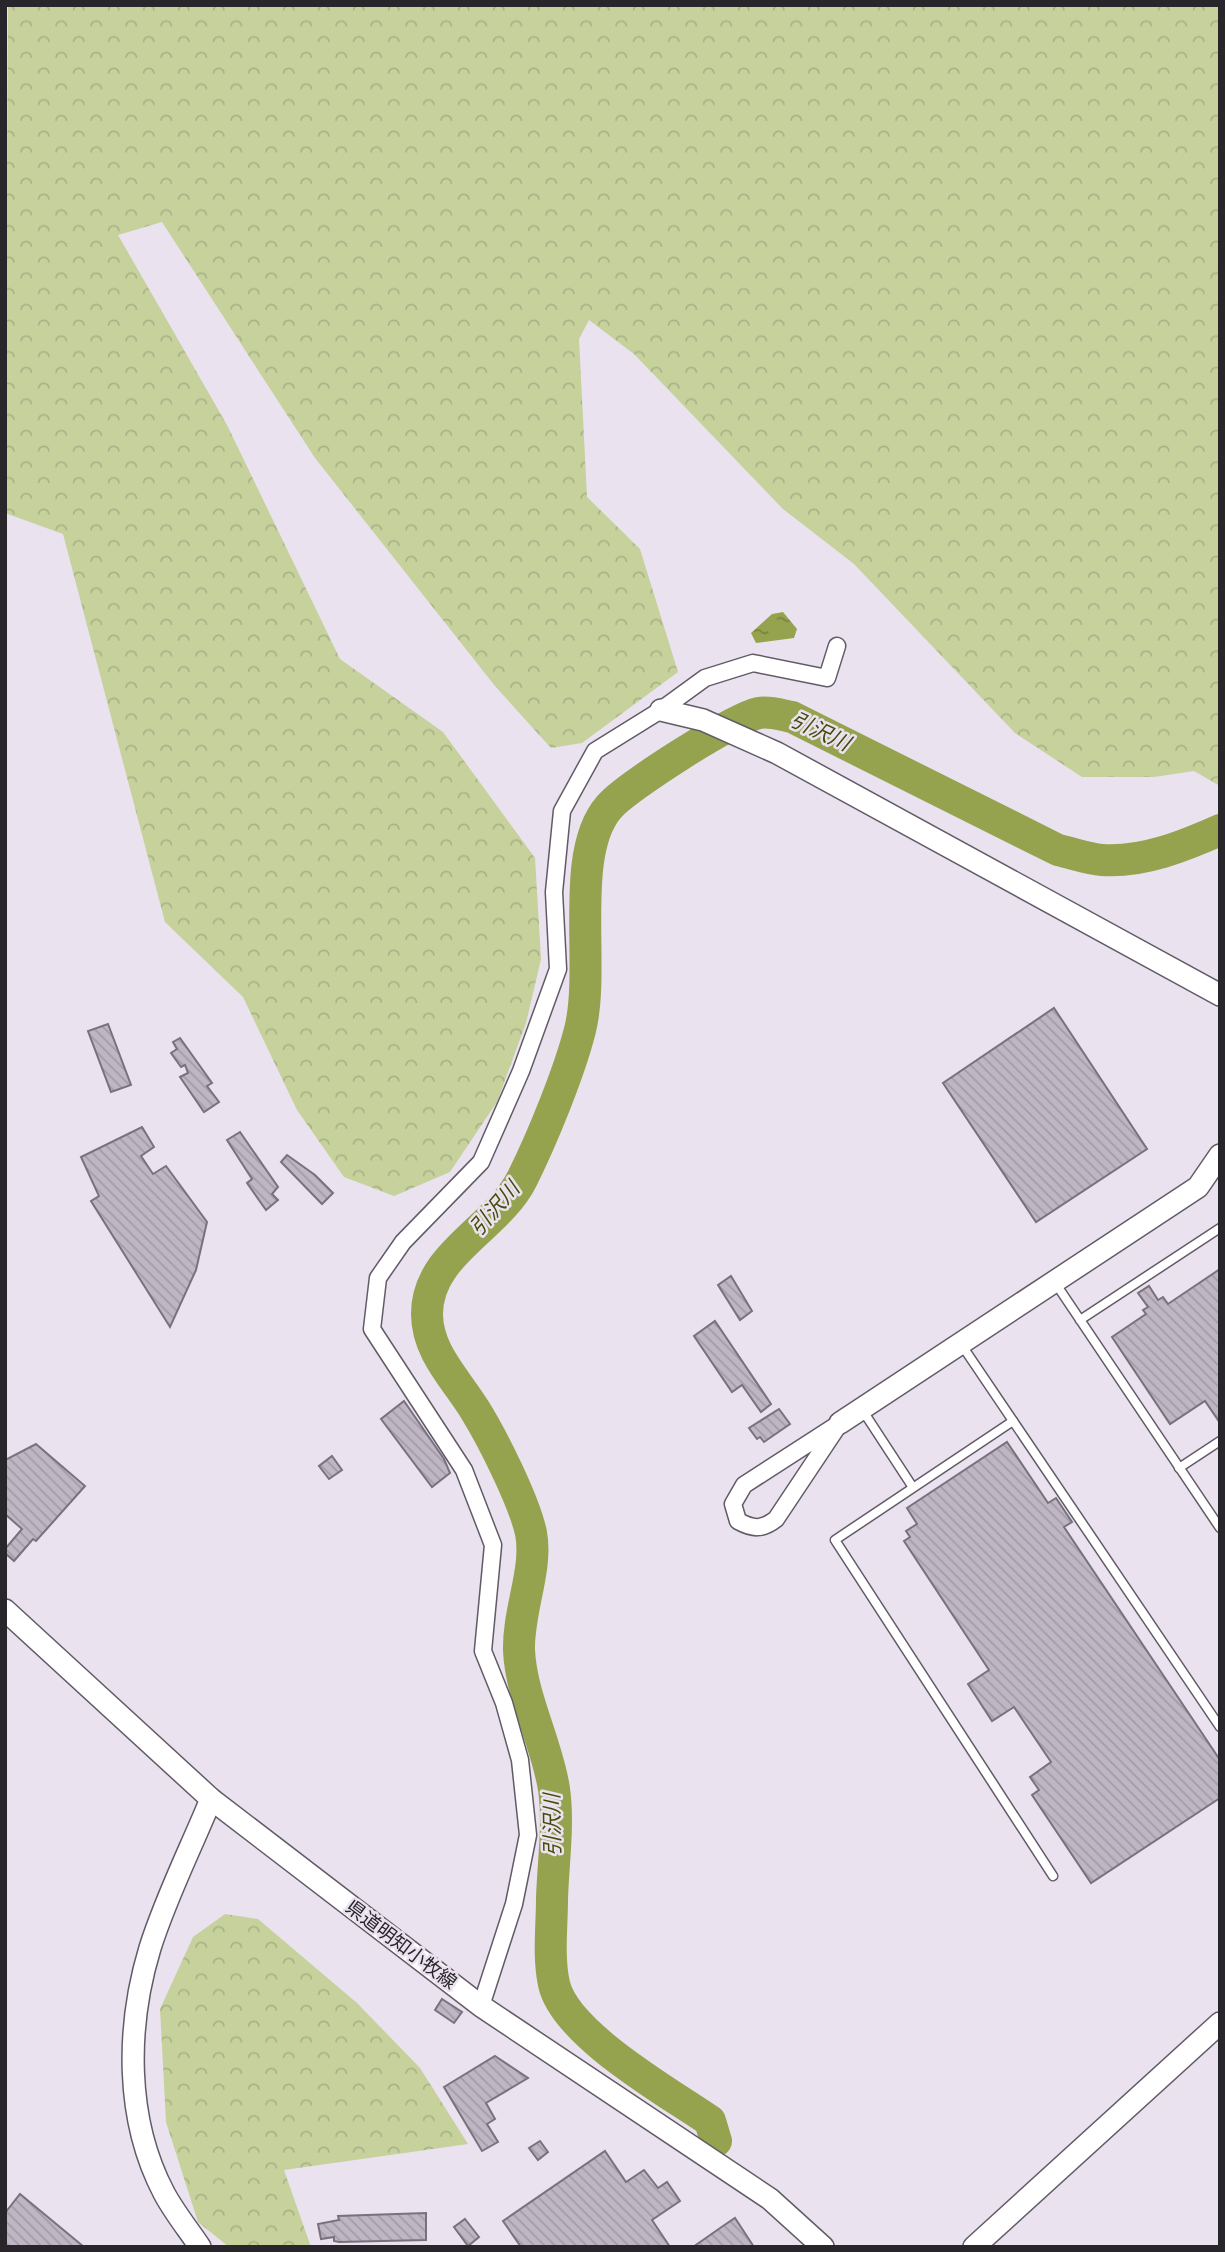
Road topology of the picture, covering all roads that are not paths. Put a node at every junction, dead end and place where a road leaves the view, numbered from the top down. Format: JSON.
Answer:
{"nodes":[{"id":1,"x":837,"y":646,"type":"dead end"},
{"id":2,"x":661,"y":710,"type":"junction"},
{"id":3,"x":1220,"y":995,"type":"edge"},
{"id":4,"x":1220,"y":1155,"type":"edge"},
{"id":5,"x":1220,"y":1228,"type":"edge"},
{"id":6,"x":1054,"y":1282,"type":"junction"},
{"id":7,"x":1080,"y":1320,"type":"junction"},
{"id":8,"x":960,"y":1344,"type":"junction"},
{"id":9,"x":861,"y":1409,"type":"junction"},
{"id":10,"x":1013,"y":1421,"type":"junction"},
{"id":11,"x":840,"y":1423,"type":"junction"},
{"id":12,"x":1220,"y":1441,"type":"edge"},
{"id":13,"x":1179,"y":1468,"type":"junction"},
{"id":14,"x":912,"y":1486,"type":"junction"},
{"id":15,"x":1220,"y":1528,"type":"edge"},
{"id":16,"x":5,"y":1610,"type":"edge"},
{"id":17,"x":1220,"y":1727,"type":"edge"},
{"id":18,"x":211,"y":1799,"type":"junction"},
{"id":19,"x":1053,"y":1876,"type":"dead end"},
{"id":20,"x":481,"y":2006,"type":"junction"},
{"id":21,"x":1220,"y":2023,"type":"edge"},
{"id":22,"x":200,"y":2247,"type":"edge"},
{"id":23,"x":822,"y":2247,"type":"edge"},
{"id":24,"x":974,"y":2247,"type":"edge"}],
"edges":[{"from":1,"to":2,"type":"street"},
{"from":2,"to":3,"type":"street"},
{"from":2,"to":20,"type":"street"},
{"from":4,"to":6,"type":"street"},
{"from":5,"to":7,"type":"lane"},
{"from":6,"to":7,"type":"lane"},
{"from":6,"to":8,"type":"street"},
{"from":7,"to":13,"type":"lane"},
{"from":8,"to":9,"type":"street"},
{"from":8,"to":10,"type":"lane"},
{"from":9,"to":11,"type":"street"},
{"from":9,"to":14,"type":"lane"},
{"from":10,"to":14,"type":"lane"},
{"from":10,"to":17,"type":"lane"},
{"from":11,"to":11,"type":"street"},
{"from":12,"to":13,"type":"lane"},
{"from":13,"to":15,"type":"lane"},
{"from":14,"to":19,"type":"lane"},
{"from":16,"to":18,"type":"street","name":"県道明知小牧線"},
{"from":18,"to":20,"type":"street","name":"県道明知小牧線"},
{"from":18,"to":22,"type":"street"},
{"from":20,"to":23,"type":"street","name":"県道明知小牧線"},
{"from":21,"to":24,"type":"street"}]}
